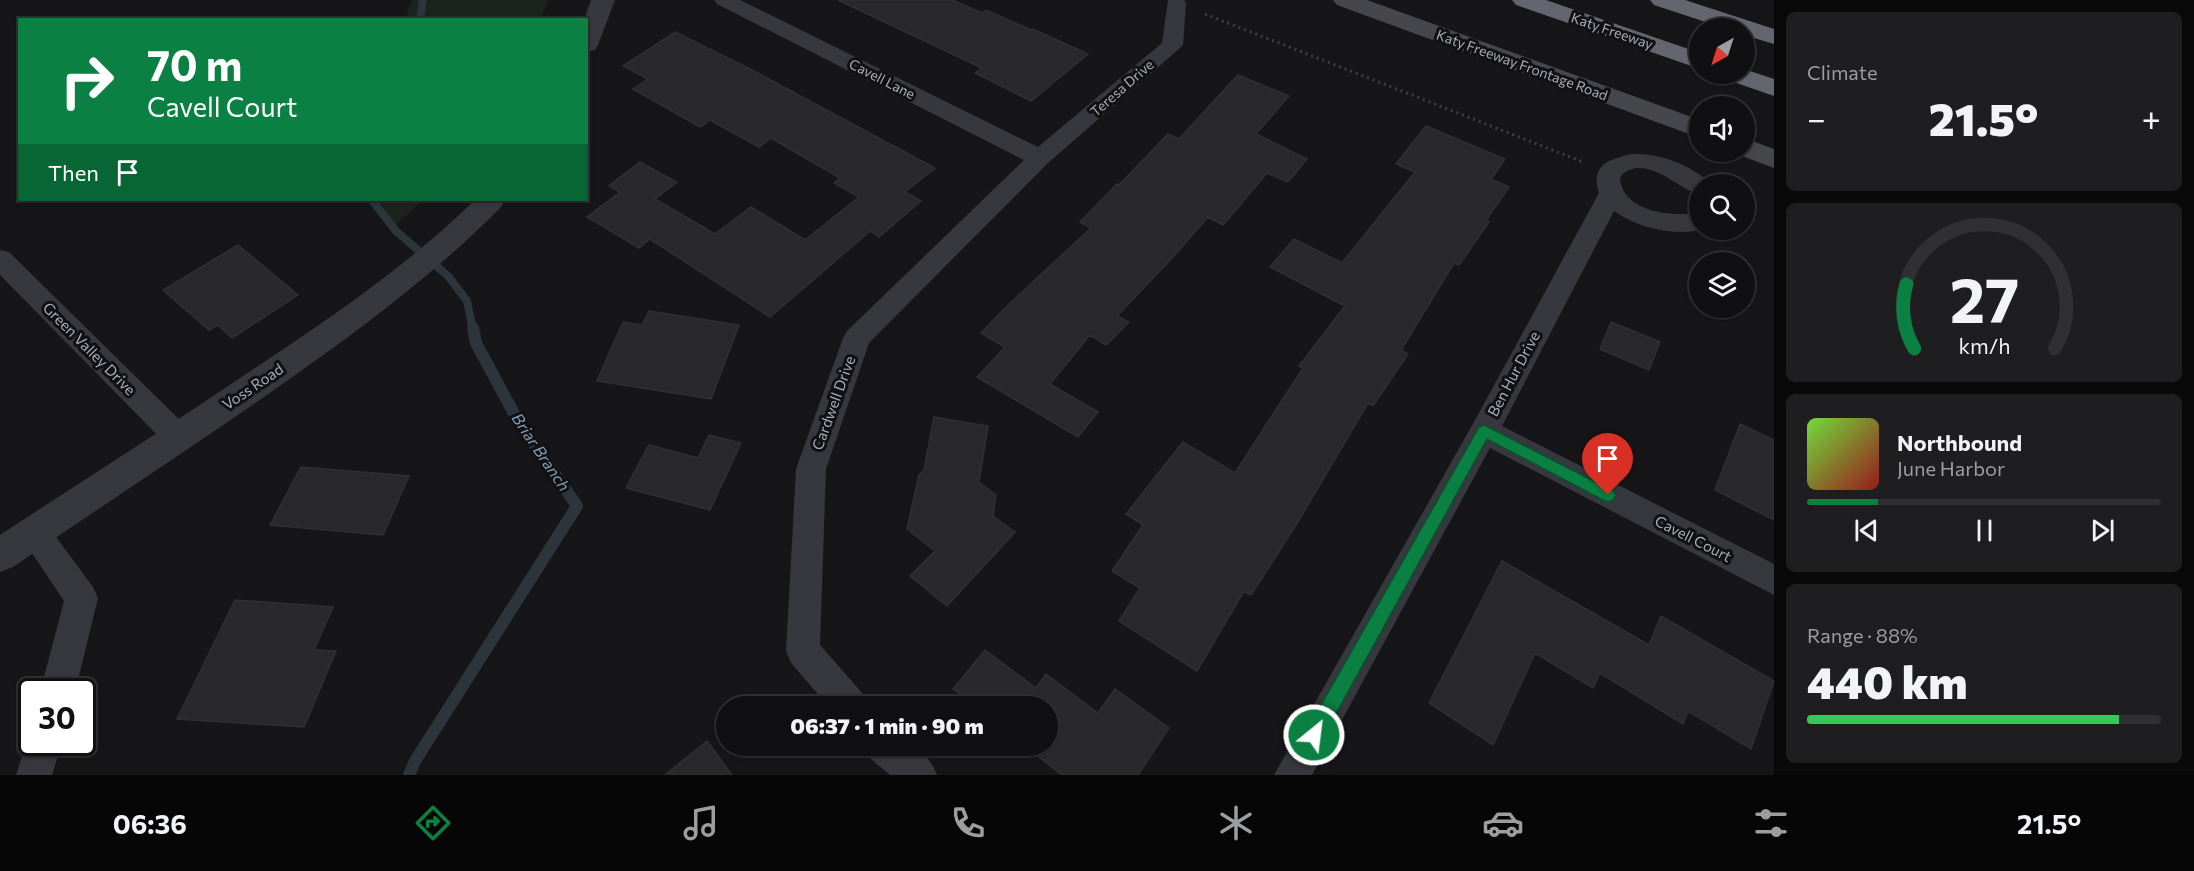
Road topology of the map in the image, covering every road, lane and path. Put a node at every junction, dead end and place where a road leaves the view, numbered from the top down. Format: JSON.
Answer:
{"nodes":[{"id":1,"x":603,"y":0,"type":"edge"},
{"id":2,"x":724,"y":0,"type":"edge"},
{"id":3,"x":1345,"y":0,"type":"edge"},
{"id":4,"x":1524,"y":0,"type":"edge"},
{"id":5,"x":1662,"y":0,"type":"edge"},
{"id":6,"x":1727,"y":0,"type":"edge"},
{"id":7,"x":1176,"y":3,"type":"joint"},
{"id":8,"x":1774,"y":15,"type":"edge"},
{"id":9,"x":1774,"y":37,"type":"edge"},
{"id":10,"x":588,"y":40,"type":"edge"},
{"id":11,"x":1689,"y":58,"type":"edge"},
{"id":12,"x":1755,"y":81,"type":"edge"},
{"id":13,"x":1774,"y":88,"type":"edge"},
{"id":14,"x":1689,"y":126,"type":"edge"},
{"id":15,"x":1755,"y":151,"type":"edge"},
{"id":16,"x":1040,"y":158,"type":"junction"},
{"id":17,"x":1774,"y":159,"type":"edge"},
{"id":18,"x":1689,"y":180,"type":"edge"},
{"id":19,"x":1610,"y":183,"type":"junction"},
{"id":20,"x":490,"y":201,"type":"edge"},
{"id":21,"x":1689,"y":224,"type":"edge"},
{"id":22,"x":0,"y":259,"type":"edge"},
{"id":23,"x":1484,"y":431,"type":"junction"},
{"id":24,"x":179,"y":438,"type":"junction"},
{"id":25,"x":34,"y":532,"type":"junction"},
{"id":26,"x":0,"y":555,"type":"edge"},
{"id":27,"x":1774,"y":580,"type":"edge"},
{"id":28,"x":61,"y":678,"type":"edge"},
{"id":29,"x":841,"y":696,"type":"edge"},
{"id":30,"x":40,"y":756,"type":"edge"},
{"id":31,"x":896,"y":756,"type":"edge"},
{"id":32,"x":34,"y":775,"type":"edge"},
{"id":33,"x":919,"y":775,"type":"edge"},
{"id":34,"x":1292,"y":775,"type":"edge"}],
"edges":[{"from":1,"to":10,"type":"street"},
{"from":2,"to":16,"type":"street","name":"Cavell Lane"},
{"from":3,"to":14,"type":"main road","name":"Katy Freeway Frontage Road"},
{"from":4,"to":11,"type":"highway","name":"Katy Freeway"},
{"from":5,"to":9,"type":"highway"},
{"from":6,"to":8,"type":"highway"},
{"from":7,"to":16,"type":"street","name":"Teresa Drive"},
{"from":7,"to":19,"type":"path"},
{"from":12,"to":13,"type":"highway"},
{"from":15,"to":17,"type":"main road"},
{"from":16,"to":29,"type":"street","name":"Cardwell Drive"},
{"from":18,"to":19,"type":"street"},
{"from":19,"to":21,"type":"street"},
{"from":19,"to":23,"type":"street","name":"Ben Hur Drive"},
{"from":20,"to":24,"type":"street","name":"Voss Road"},
{"from":22,"to":24,"type":"street","name":"Green Valley Drive"},
{"from":23,"to":27,"type":"street","name":"Cavell Court"},
{"from":23,"to":34,"type":"street","name":"Ben Hur Drive"},
{"from":24,"to":25,"type":"street","name":"Voss Road"},
{"from":25,"to":26,"type":"street","name":"Voss Road"},
{"from":25,"to":28,"type":"street"},
{"from":30,"to":32,"type":"street"},
{"from":31,"to":33,"type":"street"}]}
